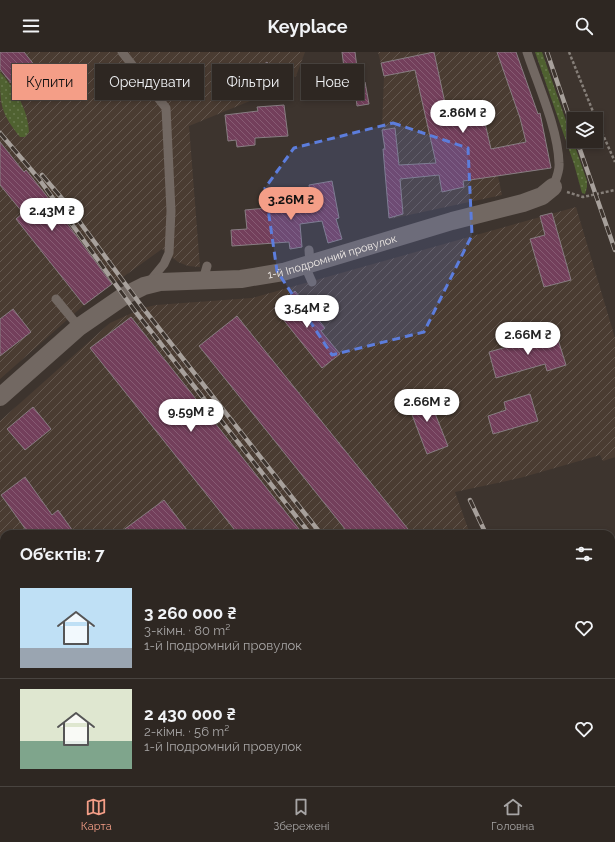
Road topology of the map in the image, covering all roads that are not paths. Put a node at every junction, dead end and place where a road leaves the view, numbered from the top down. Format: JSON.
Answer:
{"nodes":[{"id":1,"x":122,"y":52,"type":"edge"},
{"id":2,"x":527,"y":52,"type":"edge"},
{"id":3,"x":553,"y":187,"type":"joint"},
{"id":4,"x":144,"y":286,"type":"junction"},
{"id":5,"x":56,"y":299,"type":"dead end"},
{"id":6,"x":79,"y":327,"type":"junction"},
{"id":7,"x":0,"y":397,"type":"edge"}],
"edges":[{"from":1,"to":4,"type":"lane"},
{"from":2,"to":3,"type":"lane"},
{"from":3,"to":4,"type":"street","name":"1-й Іподромний провулок"},
{"from":4,"to":6,"type":"street","name":"1-й Іподромний провулок"},
{"from":5,"to":6,"type":"lane"},
{"from":6,"to":7,"type":"street","name":"1-й Іподромний провулок"}]}
